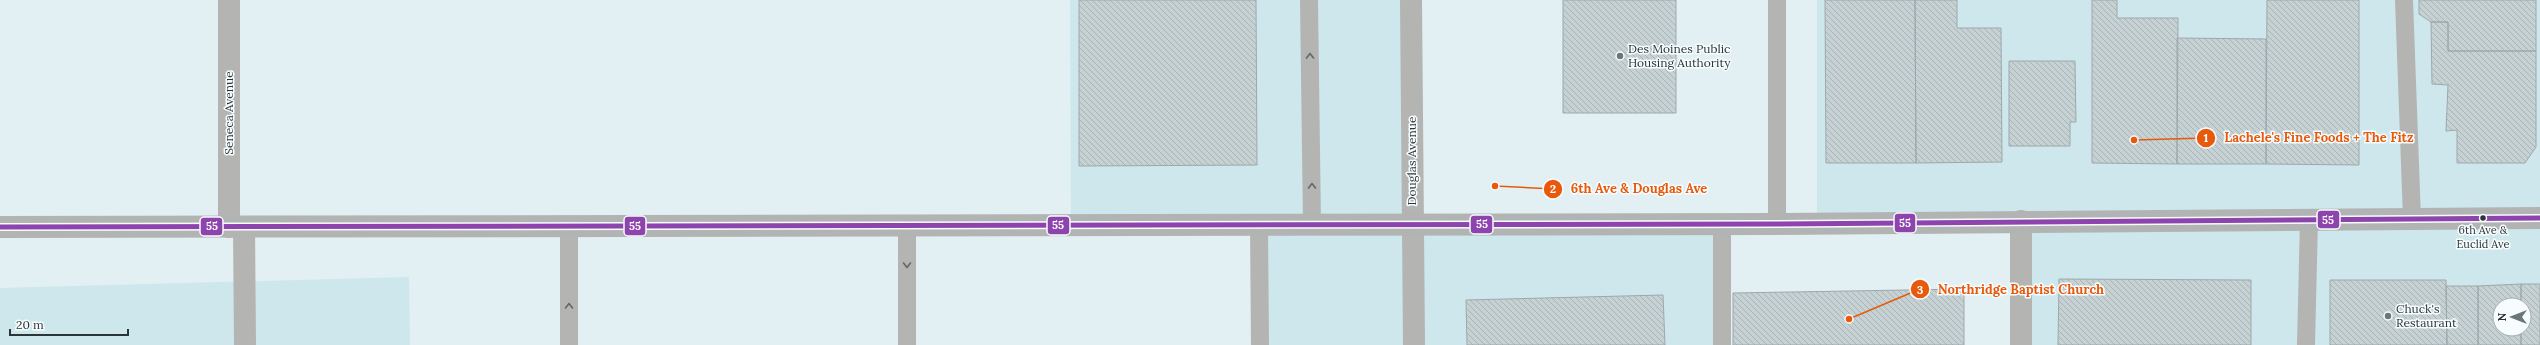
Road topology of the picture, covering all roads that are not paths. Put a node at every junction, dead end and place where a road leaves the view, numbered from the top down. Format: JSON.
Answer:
{"nodes":[{"id":1,"x":229,"y":0,"type":"edge"},
{"id":2,"x":1309,"y":0,"type":"edge"},
{"id":3,"x":1411,"y":0,"type":"edge"},
{"id":4,"x":1777,"y":0,"type":"edge"},
{"id":5,"x":2404,"y":0,"type":"edge"},
{"id":6,"x":2540,"y":218,"type":"edge"},
{"id":7,"x":2309,"y":219,"type":"junction"},
{"id":8,"x":2412,"y":219,"type":"junction"},
{"id":9,"x":2021,"y":222,"type":"junction"},
{"id":10,"x":1722,"y":224,"type":"junction"},
{"id":11,"x":1777,"y":224,"type":"junction"},
{"id":12,"x":1259,"y":225,"type":"junction"},
{"id":13,"x":1312,"y":225,"type":"junction"},
{"id":14,"x":1412,"y":225,"type":"junction"},
{"id":15,"x":569,"y":226,"type":"junction"},
{"id":16,"x":907,"y":226,"type":"junction"},
{"id":17,"x":0,"y":227,"type":"edge"},
{"id":18,"x":237,"y":227,"type":"junction"},
{"id":19,"x":245,"y":345,"type":"edge"},
{"id":20,"x":569,"y":345,"type":"edge"},
{"id":21,"x":906,"y":345,"type":"edge"},
{"id":22,"x":1260,"y":345,"type":"edge"},
{"id":23,"x":1414,"y":345,"type":"edge"},
{"id":24,"x":1722,"y":345,"type":"edge"},
{"id":25,"x":2021,"y":345,"type":"edge"},
{"id":26,"x":2306,"y":345,"type":"edge"}],
"edges":[{"from":1,"to":18,"type":"street","name":"Seneca Avenue"},
{"from":13,"to":2,"type":"lane","one_way":true},
{"from":3,"to":14,"type":"street","name":"Douglas Avenue"},
{"from":4,"to":11,"type":"lane"},
{"from":5,"to":8,"type":"lane"},
{"from":6,"to":8,"type":"main road"},
{"from":7,"to":8,"type":"main road"},
{"from":7,"to":9,"type":"main road"},
{"from":7,"to":26,"type":"lane"},
{"from":9,"to":11,"type":"main road"},
{"from":9,"to":25,"type":"street"},
{"from":10,"to":11,"type":"main road"},
{"from":10,"to":14,"type":"main road"},
{"from":10,"to":24,"type":"lane"},
{"from":12,"to":13,"type":"main road"},
{"from":12,"to":16,"type":"main road"},
{"from":12,"to":22,"type":"lane"},
{"from":13,"to":14,"type":"main road"},
{"from":14,"to":23,"type":"street","name":"Douglas Avenue"},
{"from":15,"to":16,"type":"main road"},
{"from":15,"to":18,"type":"main road"},
{"from":20,"to":15,"type":"lane","one_way":true},
{"from":16,"to":21,"type":"lane","one_way":true},
{"from":17,"to":18,"type":"main road"},
{"from":18,"to":19,"type":"street","name":"Seneca Avenue"}]}
